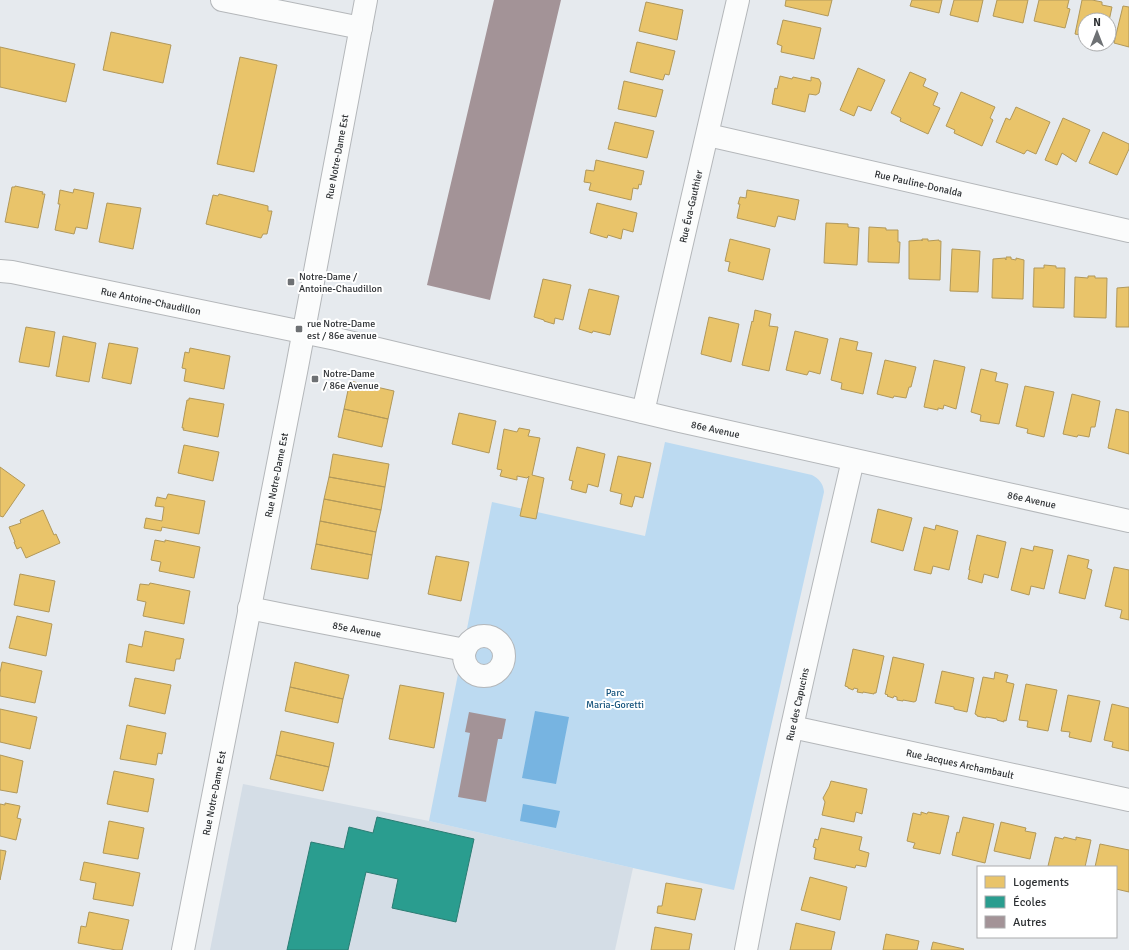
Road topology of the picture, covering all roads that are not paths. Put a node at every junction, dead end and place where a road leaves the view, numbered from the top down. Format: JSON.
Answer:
{"nodes":[{"id":1,"x":222,"y":0,"type":"edge"},
{"id":2,"x":366,"y":0,"type":"edge"},
{"id":3,"x":738,"y":0,"type":"edge"},
{"id":4,"x":361,"y":28,"type":"junction"},
{"id":5,"x":708,"y":134,"type":"junction"},
{"id":6,"x":1129,"y":230,"type":"edge"},
{"id":7,"x":0,"y":271,"type":"edge"},
{"id":8,"x":303,"y":332,"type":"junction"},
{"id":9,"x":643,"y":412,"type":"junction"},
{"id":10,"x":853,"y":460,"type":"junction"},
{"id":11,"x":1129,"y":521,"type":"edge"},
{"id":12,"x":249,"y":608,"type":"junction"},
{"id":13,"x":465,"y":650,"type":"dead end"},
{"id":14,"x":792,"y":727,"type":"junction"},
{"id":15,"x":1129,"y":800,"type":"edge"},
{"id":16,"x":183,"y":950,"type":"edge"},
{"id":17,"x":746,"y":950,"type":"edge"}],
"edges":[{"from":1,"to":4,"type":"street"},
{"from":2,"to":4,"type":"street","name":"Rue Notre-Dame Est"},
{"from":3,"to":5,"type":"street","name":"Rue Éva-Gauthier"},
{"from":4,"to":8,"type":"street","name":"Rue Notre-Dame Est"},
{"from":5,"to":6,"type":"street","name":"Rue Pauline-Donalda"},
{"from":5,"to":9,"type":"street","name":"Rue Éva-Gauthier"},
{"from":7,"to":8,"type":"street","name":"Rue Antoine-Chaudillon"},
{"from":8,"to":9,"type":"street","name":"86e Avenue"},
{"from":8,"to":12,"type":"street","name":"Rue Notre-Dame Est"},
{"from":9,"to":10,"type":"street","name":"86e Avenue"},
{"from":10,"to":11,"type":"street","name":"86e Avenue"},
{"from":10,"to":14,"type":"street","name":"Rue des Capucins"},
{"from":12,"to":13,"type":"street","name":"85e Avenue"},
{"from":12,"to":16,"type":"street","name":"Rue Notre-Dame Est"},
{"from":14,"to":15,"type":"street","name":"Rue Jacques Archambault"},
{"from":14,"to":17,"type":"street","name":"Rue des Capucins"}]}
